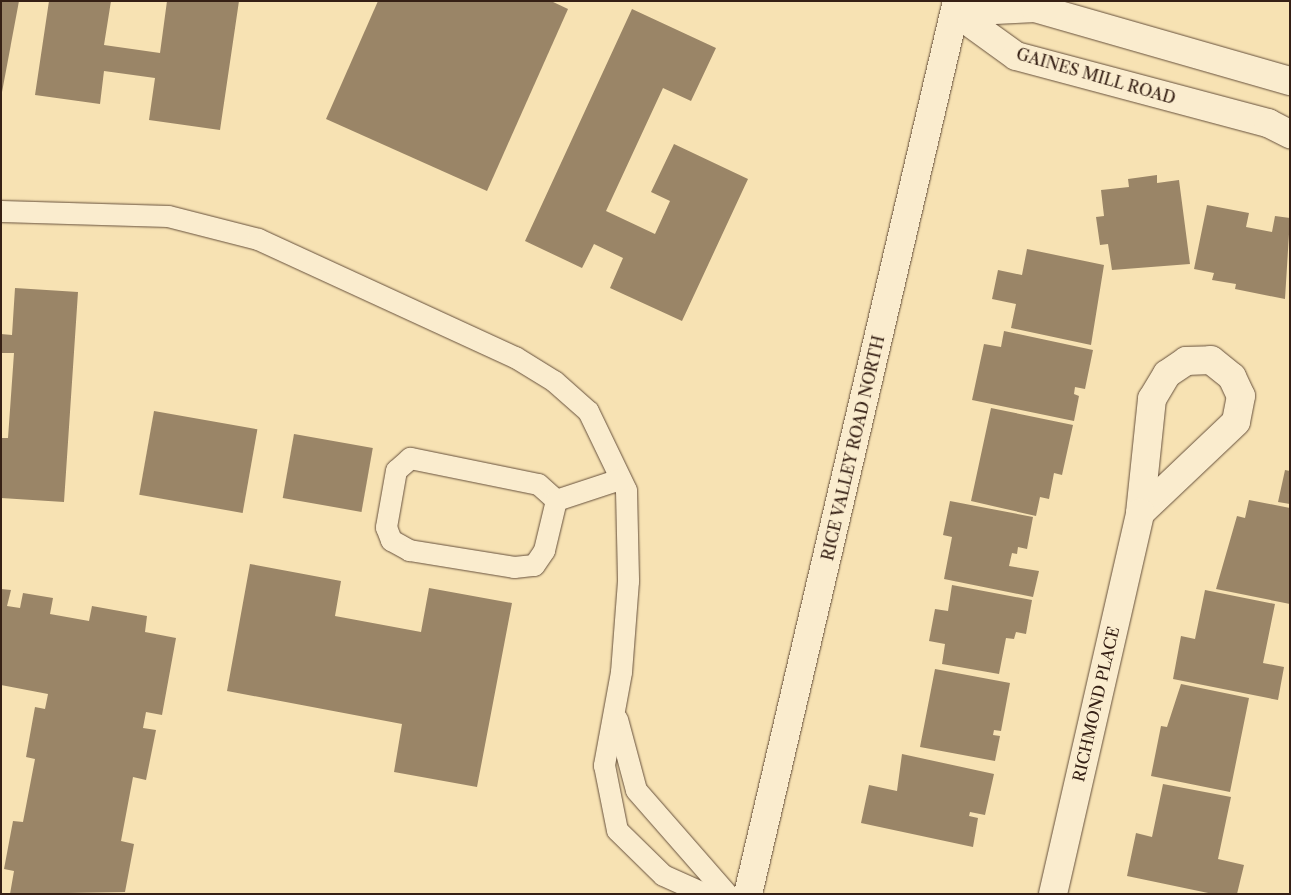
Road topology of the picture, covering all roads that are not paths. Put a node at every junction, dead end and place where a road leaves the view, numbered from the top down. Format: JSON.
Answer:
{"nodes":[{"id":1,"x":956,"y":6,"type":"edge"},
{"id":2,"x":1290,"y":81,"type":"edge"},
{"id":3,"x":1290,"y":134,"type":"edge"},
{"id":4,"x":1,"y":211,"type":"edge"},
{"id":5,"x":620,"y":479,"type":"junction"},
{"id":6,"x":556,"y":500,"type":"junction"},
{"id":7,"x":1140,"y":514,"type":"junction"},
{"id":8,"x":615,"y":714,"type":"junction"},
{"id":9,"x":705,"y":894,"type":"edge"},
{"id":10,"x":727,"y":894,"type":"edge"},
{"id":11,"x":748,"y":894,"type":"edge"},
{"id":12,"x":1053,"y":894,"type":"edge"}],
"edges":[{"from":1,"to":2,"type":"street"},
{"from":1,"to":3,"type":"street","name":"GAINES MILL ROAD"},
{"from":1,"to":11,"type":"street","name":"RICE VALLEY ROAD NORTH"},
{"from":4,"to":5,"type":"lane"},
{"from":5,"to":6,"type":"lane"},
{"from":5,"to":8,"type":"lane"},
{"from":6,"to":6,"type":"lane"},
{"from":7,"to":7,"type":"street","name":"RICHMOND PLACE"},
{"from":7,"to":12,"type":"street","name":"RICHMOND PLACE"},
{"from":8,"to":9,"type":"lane"},
{"from":8,"to":10,"type":"lane"}]}
